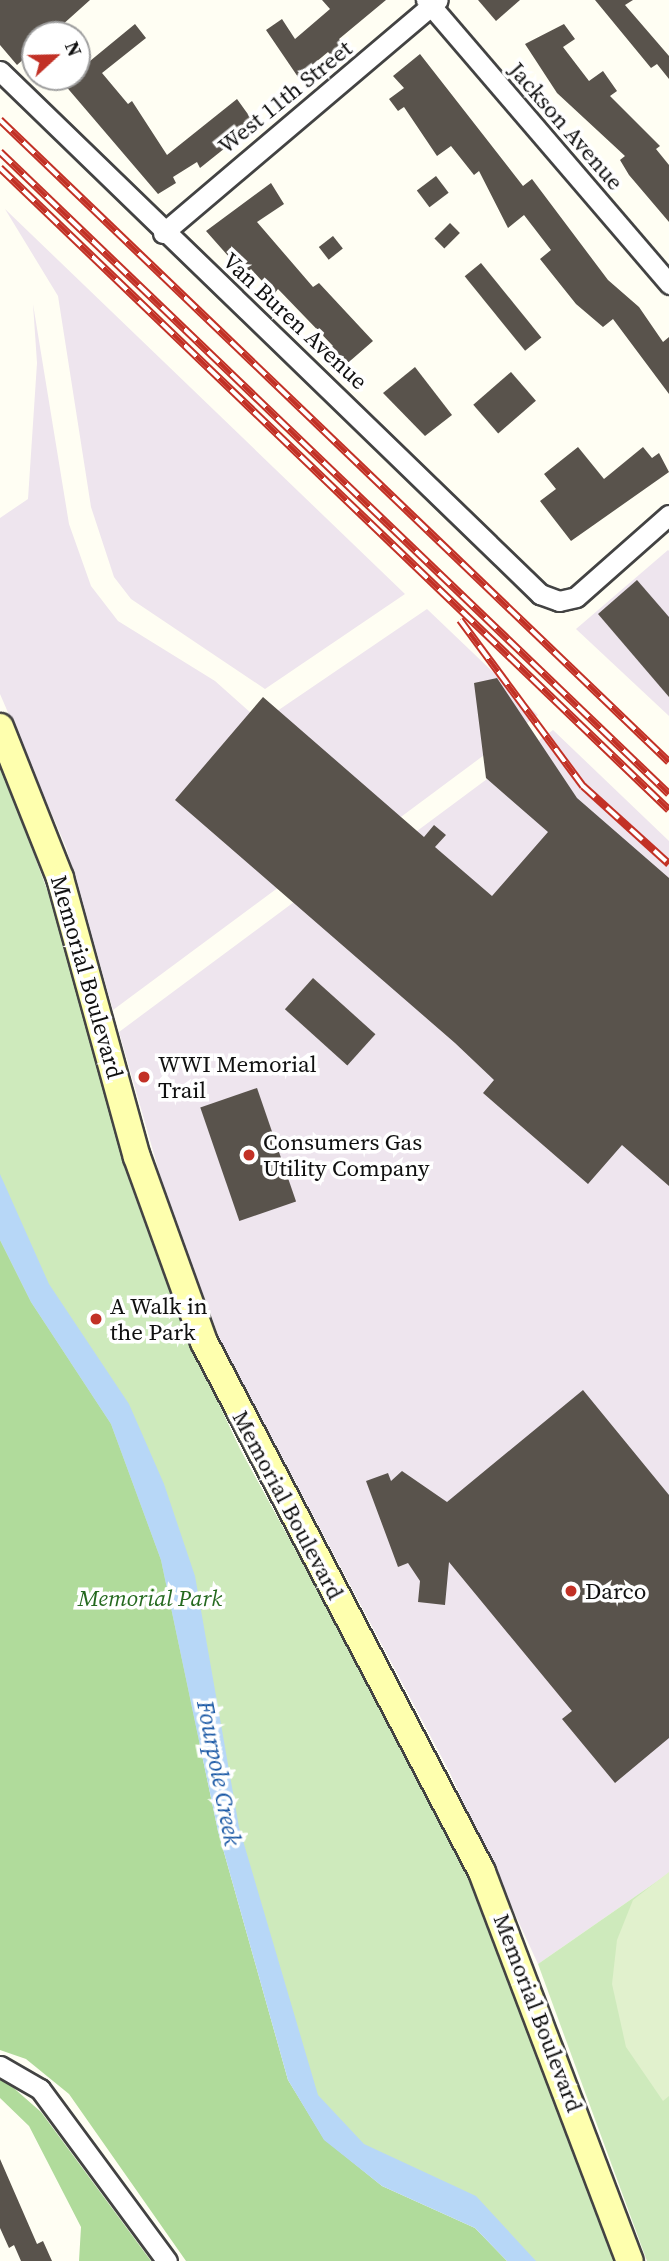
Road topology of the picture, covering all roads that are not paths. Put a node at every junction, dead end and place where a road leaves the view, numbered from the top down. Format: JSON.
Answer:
{"nodes":[{"id":1,"x":432,"y":2,"type":"edge"},
{"id":2,"x":0,"y":71,"type":"edge"},
{"id":3,"x":163,"y":233,"type":"junction"},
{"id":4,"x":669,"y":284,"type":"edge"},
{"id":5,"x":669,"y":515,"type":"edge"},
{"id":6,"x":0,"y":727,"type":"edge"},
{"id":7,"x":0,"y":2066,"type":"edge"},
{"id":8,"x":167,"y":2261,"type":"edge"},
{"id":9,"x":630,"y":2261,"type":"edge"}],
"edges":[{"from":1,"to":3,"type":"street","name":"West 11th Street"},
{"from":1,"to":4,"type":"street","name":"Jackson Avenue"},
{"from":2,"to":3,"type":"street","name":"Van Buren Avenue"},
{"from":3,"to":5,"type":"street","name":"Van Buren Avenue"},
{"from":6,"to":9,"type":"street","name":"Memorial Boulevard"},
{"from":7,"to":8,"type":"street"}]}
